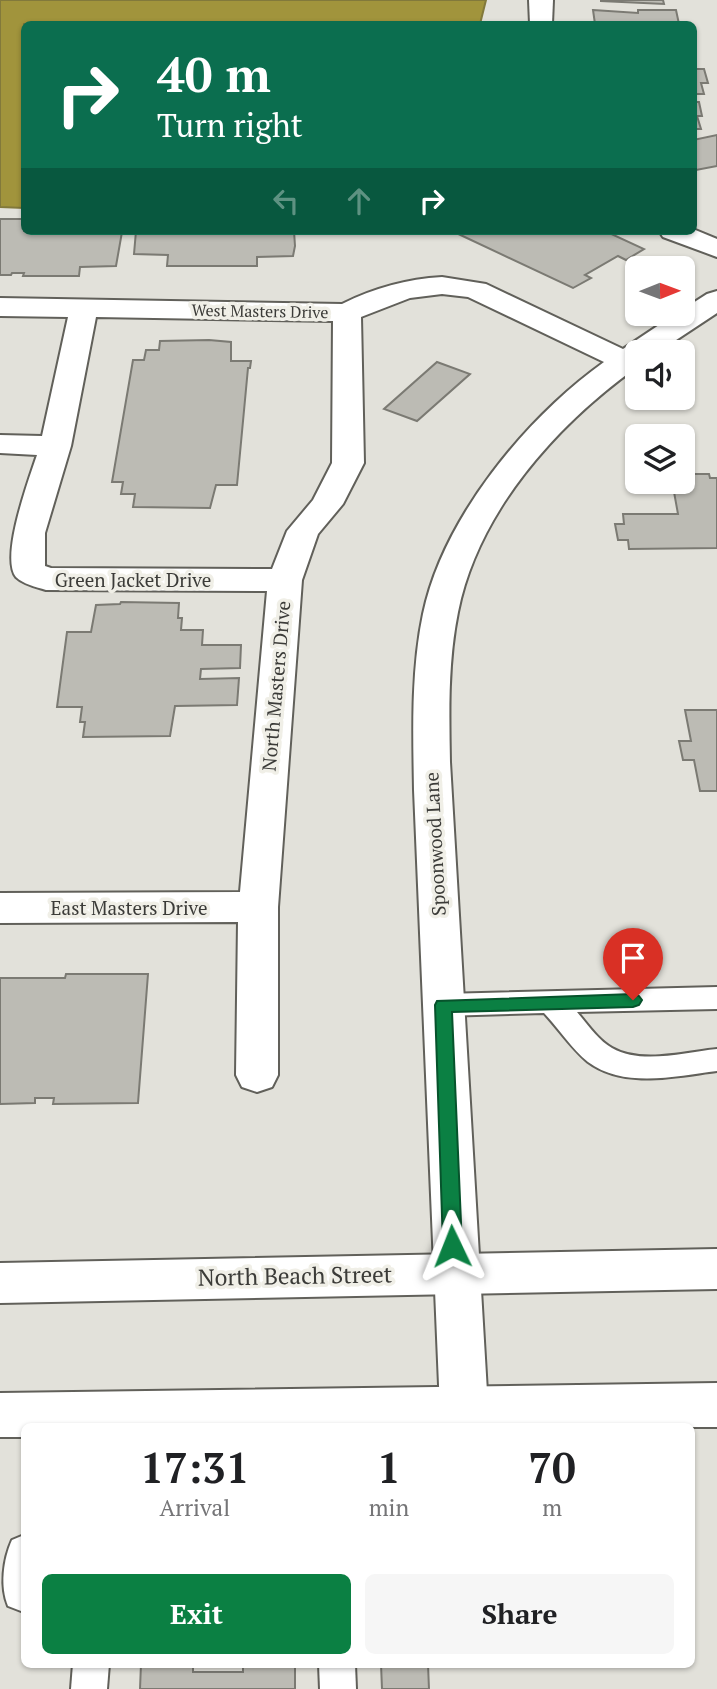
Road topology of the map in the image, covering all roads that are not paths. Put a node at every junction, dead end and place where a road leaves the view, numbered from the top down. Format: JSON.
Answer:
{"nodes":[{"id":1,"x":541,"y":0,"type":"edge"},
{"id":2,"x":541,"y":21,"type":"edge"},
{"id":3,"x":683,"y":235,"type":"edge"},
{"id":4,"x":717,"y":249,"type":"edge"},
{"id":5,"x":717,"y":300,"type":"edge"},
{"id":6,"x":0,"y":307,"type":"edge"},
{"id":7,"x":84,"y":308,"type":"junction"},
{"id":8,"x":348,"y":313,"type":"junction"},
{"id":9,"x":656,"y":340,"type":"edge"},
{"id":10,"x":625,"y":352,"type":"edge"},
{"id":11,"x":625,"y":362,"type":"edge"},
{"id":12,"x":0,"y":444,"type":"edge"},
{"id":13,"x":55,"y":446,"type":"junction"},
{"id":14,"x":285,"y":580,"type":"junction"},
{"id":15,"x":258,"y":907,"type":"junction"},
{"id":16,"x":0,"y":908,"type":"edge"},
{"id":17,"x":717,"y":998,"type":"edge"},
{"id":18,"x":550,"y":1002,"type":"junction"},
{"id":19,"x":443,"y":1005,"type":"junction"},
{"id":20,"x":717,"y":1060,"type":"edge"},
{"id":21,"x":257,"y":1075,"type":"dead end"},
{"id":22,"x":717,"y":1269,"type":"edge"},
{"id":23,"x":453,"y":1272,"type":"junction"},
{"id":24,"x":0,"y":1283,"type":"edge"},
{"id":25,"x":717,"y":1405,"type":"edge"},
{"id":26,"x":465,"y":1418,"type":"edge"},
{"id":27,"x":24,"y":1419,"type":"edge"},
{"id":28,"x":21,"y":1566,"type":"edge"},
{"id":29,"x":15,"y":1594,"type":"edge"},
{"id":30,"x":91,"y":1668,"type":"edge"},
{"id":31,"x":337,"y":1668,"type":"edge"},
{"id":32,"x":89,"y":1689,"type":"edge"},
{"id":33,"x":338,"y":1689,"type":"edge"}],
"edges":[{"from":1,"to":2,"type":"street"},
{"from":3,"to":4,"type":"street"},
{"from":5,"to":9,"type":"street","name":"Spoonwood Lane"},
{"from":6,"to":7,"type":"street","name":"West Masters Drive"},
{"from":7,"to":8,"type":"street","name":"West Masters Drive"},
{"from":7,"to":13,"type":"street","name":"Green Jacket Drive"},
{"from":8,"to":10,"type":"street","name":"West Masters Drive"},
{"from":8,"to":14,"type":"street","name":"North Masters Drive"},
{"from":11,"to":19,"type":"street","name":"Spoonwood Lane"},
{"from":12,"to":13,"type":"street"},
{"from":13,"to":14,"type":"street","name":"Green Jacket Drive"},
{"from":14,"to":15,"type":"street","name":"North Masters Drive"},
{"from":15,"to":16,"type":"street","name":"East Masters Drive"},
{"from":15,"to":21,"type":"street","name":"North Masters Drive"},
{"from":17,"to":18,"type":"lane"},
{"from":18,"to":19,"type":"lane"},
{"from":18,"to":20,"type":"lane"},
{"from":19,"to":23,"type":"street","name":"Spoonwood Lane"},
{"from":22,"to":23,"type":"street","name":"North Beach Street"},
{"from":23,"to":24,"type":"street","name":"North Beach Street"},
{"from":23,"to":26,"type":"street","name":"Spoonwood Lane"},
{"from":25,"to":26,"type":"street"},
{"from":26,"to":27,"type":"street"},
{"from":28,"to":29,"type":"lane"},
{"from":30,"to":32,"type":"lane"},
{"from":31,"to":33,"type":"lane"}]}
